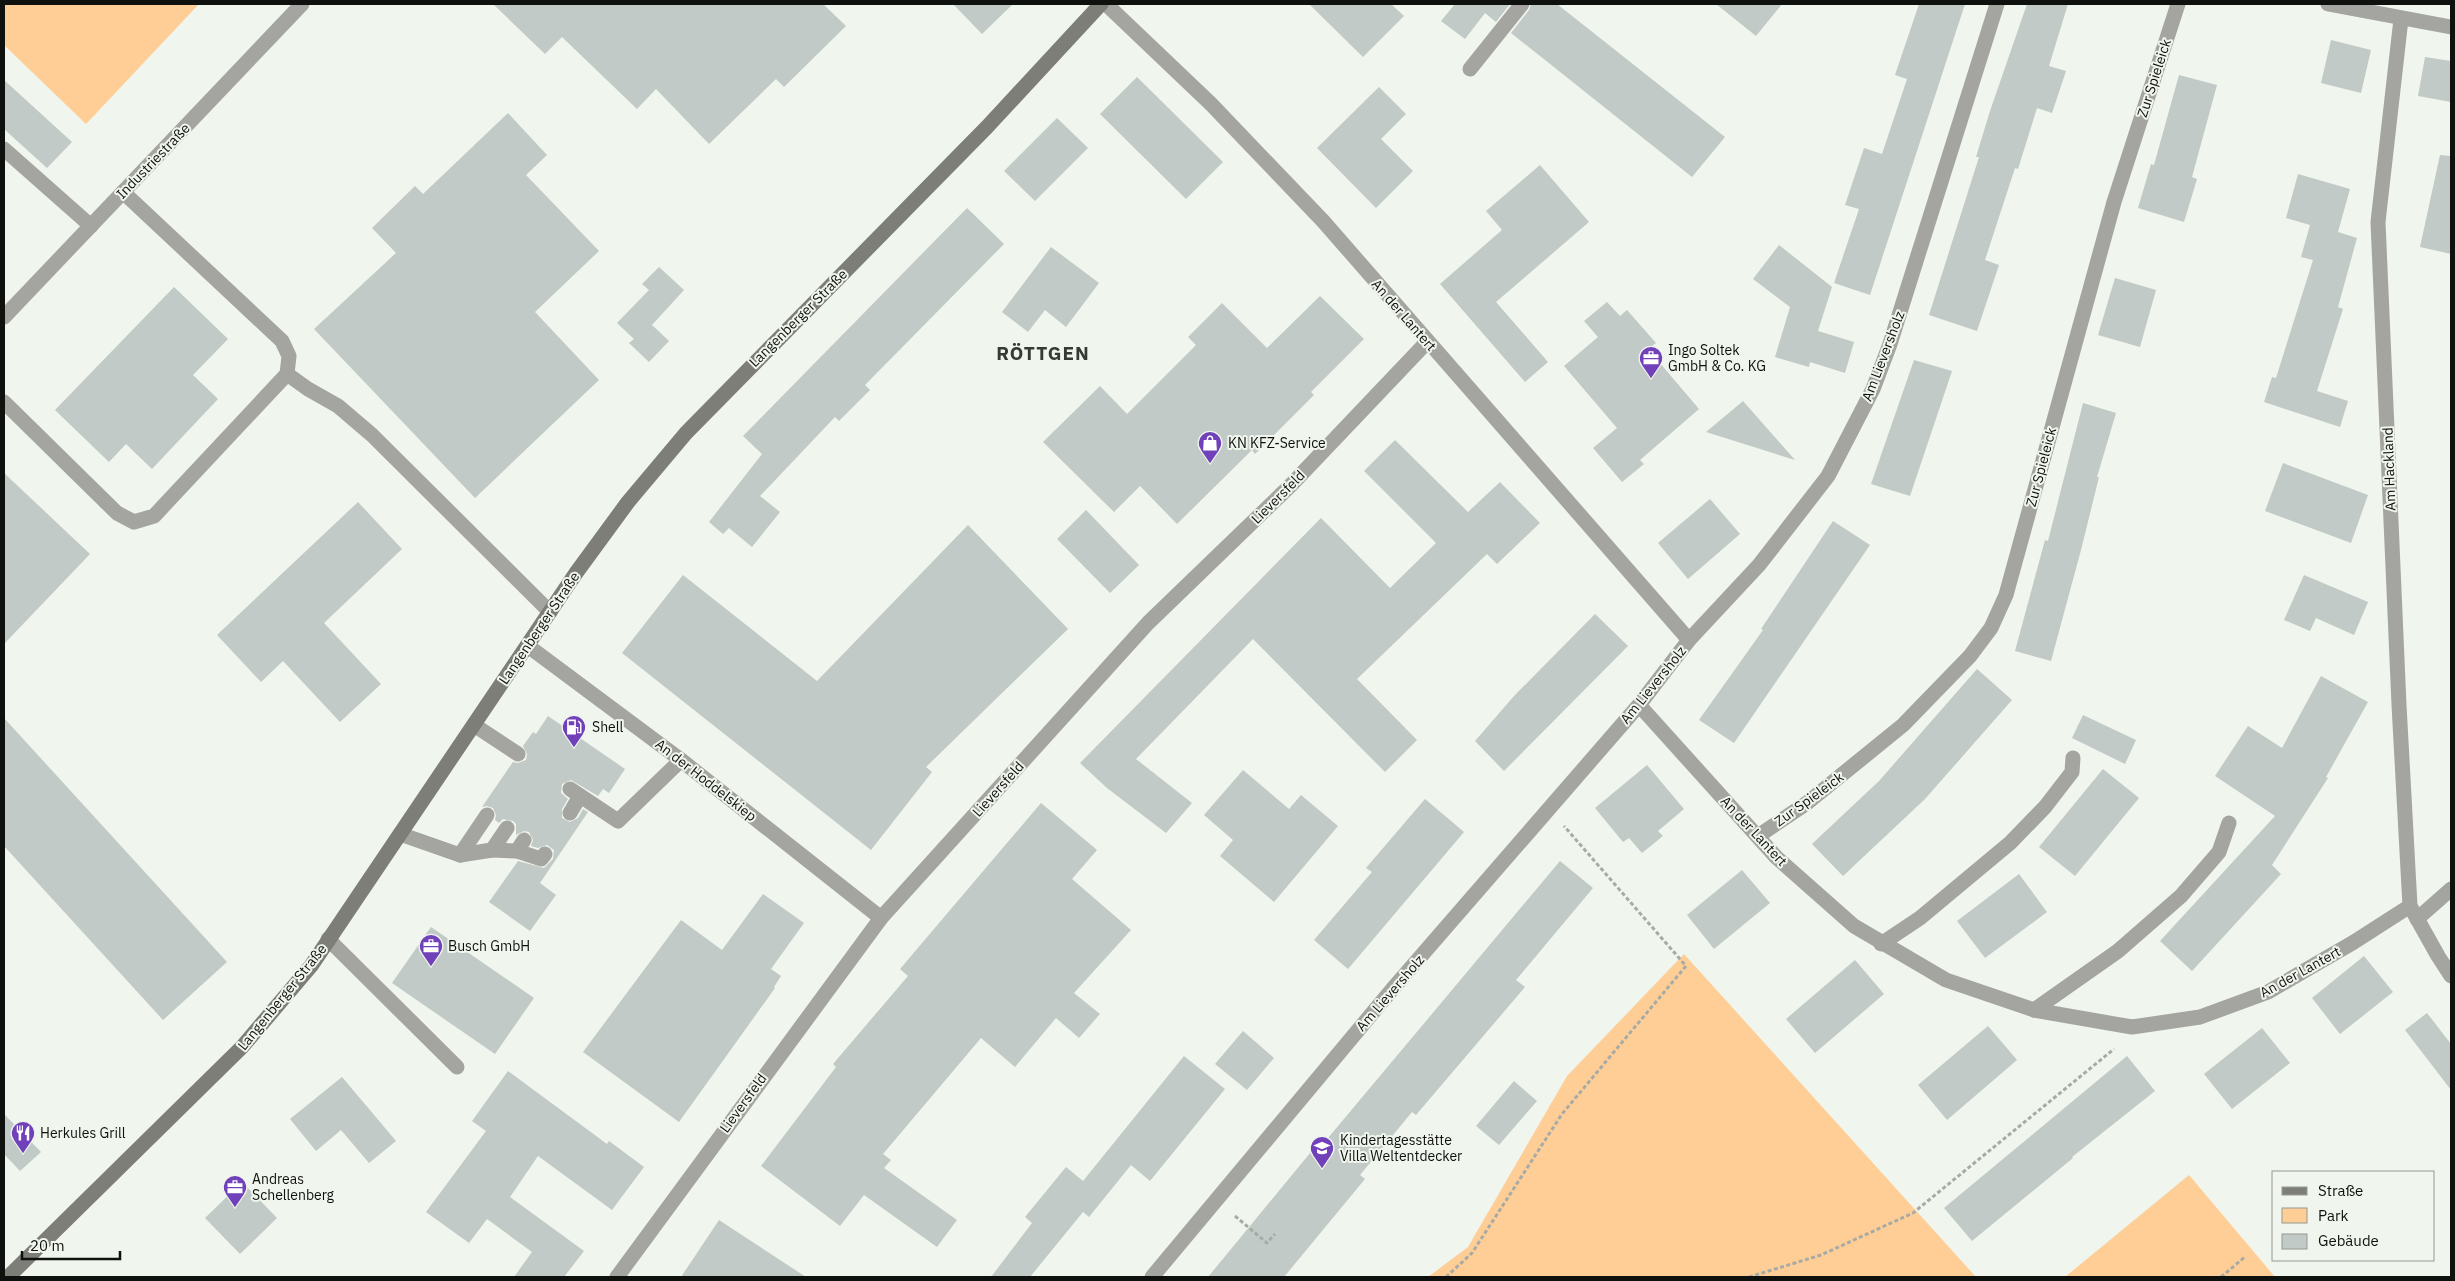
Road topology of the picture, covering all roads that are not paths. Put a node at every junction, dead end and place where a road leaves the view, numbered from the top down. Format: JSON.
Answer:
{"nodes":[{"id":1,"x":302,"y":4,"type":"edge"},
{"id":2,"x":1101,"y":4,"type":"edge"},
{"id":3,"x":1106,"y":4,"type":"edge"},
{"id":4,"x":1522,"y":4,"type":"edge"},
{"id":5,"x":1997,"y":4,"type":"edge"},
{"id":6,"x":2178,"y":4,"type":"edge"},
{"id":7,"x":2328,"y":4,"type":"edge"},
{"id":8,"x":2401,"y":19,"type":"junction"},
{"id":9,"x":2451,"y":27,"type":"edge"},
{"id":10,"x":1470,"y":69,"type":"dead end"},
{"id":11,"x":4,"y":149,"type":"edge"},
{"id":12,"x":123,"y":192,"type":"junction"},
{"id":13,"x":91,"y":226,"type":"junction"},
{"id":14,"x":4,"y":317,"type":"edge"},
{"id":15,"x":1427,"y":342,"type":"junction"},
{"id":16,"x":287,"y":374,"type":"junction"},
{"id":17,"x":4,"y":402,"type":"edge"},
{"id":18,"x":550,"y":612,"type":"junction"},
{"id":19,"x":1689,"y":640,"type":"junction"},
{"id":20,"x":528,"y":646,"type":"junction"},
{"id":21,"x":1639,"y":705,"type":"junction"},
{"id":22,"x":474,"y":725,"type":"junction"},
{"id":23,"x":518,"y":754,"type":"dead end"},
{"id":24,"x":2074,"y":758,"type":"dead end"},
{"id":25,"x":681,"y":760,"type":"junction"},
{"id":26,"x":570,"y":813,"type":"dead end"},
{"id":27,"x":487,"y":815,"type":"dead end"},
{"id":28,"x":2229,"y":823,"type":"dead end"},
{"id":29,"x":507,"y":828,"type":"dead end"},
{"id":30,"x":400,"y":834,"type":"junction"},
{"id":31,"x":1758,"y":836,"type":"junction"},
{"id":32,"x":492,"y":850,"type":"junction"},
{"id":33,"x":460,"y":854,"type":"junction"},
{"id":34,"x":545,"y":854,"type":"dead end"},
{"id":35,"x":2451,"y":889,"type":"edge"},
{"id":36,"x":2413,"y":912,"type":"junction"},
{"id":37,"x":881,"y":918,"type":"junction"},
{"id":38,"x":328,"y":939,"type":"junction"},
{"id":39,"x":1881,"y":944,"type":"junction"},
{"id":40,"x":2451,"y":976,"type":"edge"},
{"id":41,"x":2034,"y":1010,"type":"junction"},
{"id":42,"x":457,"y":1067,"type":"dead end"},
{"id":43,"x":8,"y":1277,"type":"edge"},
{"id":44,"x":617,"y":1277,"type":"edge"},
{"id":45,"x":1152,"y":1277,"type":"edge"}],
"edges":[{"from":1,"to":12,"type":"street","name":"Industriestraße"},
{"from":2,"to":18,"type":"main road","name":"Langenberger Straße"},
{"from":3,"to":15,"type":"street","name":"An der Lantert"},
{"from":4,"to":10,"type":"street"},
{"from":5,"to":19,"type":"street","name":"Am Lieversholz"},
{"from":6,"to":31,"type":"street","name":"Zur Spieleick"},
{"from":7,"to":8,"type":"street"},
{"from":8,"to":9,"type":"street"},
{"from":8,"to":36,"type":"street","name":"Am Hackland"},
{"from":11,"to":13,"type":"street"},
{"from":12,"to":13,"type":"street","name":"Industriestraße"},
{"from":12,"to":16,"type":"street"},
{"from":13,"to":14,"type":"street","name":"Industriestraße"},
{"from":15,"to":19,"type":"street","name":"An der Lantert"},
{"from":15,"to":37,"type":"street","name":"Lieversfeld"},
{"from":16,"to":17,"type":"street"},
{"from":16,"to":18,"type":"street"},
{"from":18,"to":20,"type":"main road","name":"Langenberger Straße"},
{"from":19,"to":21,"type":"street","name":"Am Lieversholz"},
{"from":20,"to":22,"type":"main road","name":"Langenberger Straße"},
{"from":20,"to":25,"type":"street","name":"An der Hoddelskiep"},
{"from":21,"to":31,"type":"street","name":"An der Lantert"},
{"from":21,"to":45,"type":"street","name":"Am Lieversholz"},
{"from":22,"to":23,"type":"street"},
{"from":22,"to":30,"type":"main road","name":"Langenberger Straße"},
{"from":24,"to":39,"type":"street"},
{"from":25,"to":26,"type":"street"},
{"from":25,"to":37,"type":"street","name":"An der Hoddelskiep"},
{"from":27,"to":33,"type":"street"},
{"from":28,"to":41,"type":"street"},
{"from":29,"to":32,"type":"street"},
{"from":30,"to":33,"type":"street"},
{"from":30,"to":38,"type":"main road","name":"Langenberger Straße"},
{"from":31,"to":39,"type":"street","name":"An der Lantert"},
{"from":32,"to":33,"type":"street"},
{"from":32,"to":34,"type":"street"},
{"from":35,"to":36,"type":"street"},
{"from":36,"to":40,"type":"street","name":"Am Hackland"},
{"from":36,"to":41,"type":"street","name":"An der Lantert"},
{"from":37,"to":44,"type":"street","name":"Lieversfeld"},
{"from":38,"to":42,"type":"street"},
{"from":38,"to":43,"type":"main road","name":"Langenberger Straße"},
{"from":39,"to":41,"type":"street","name":"An der Lantert"}]}
